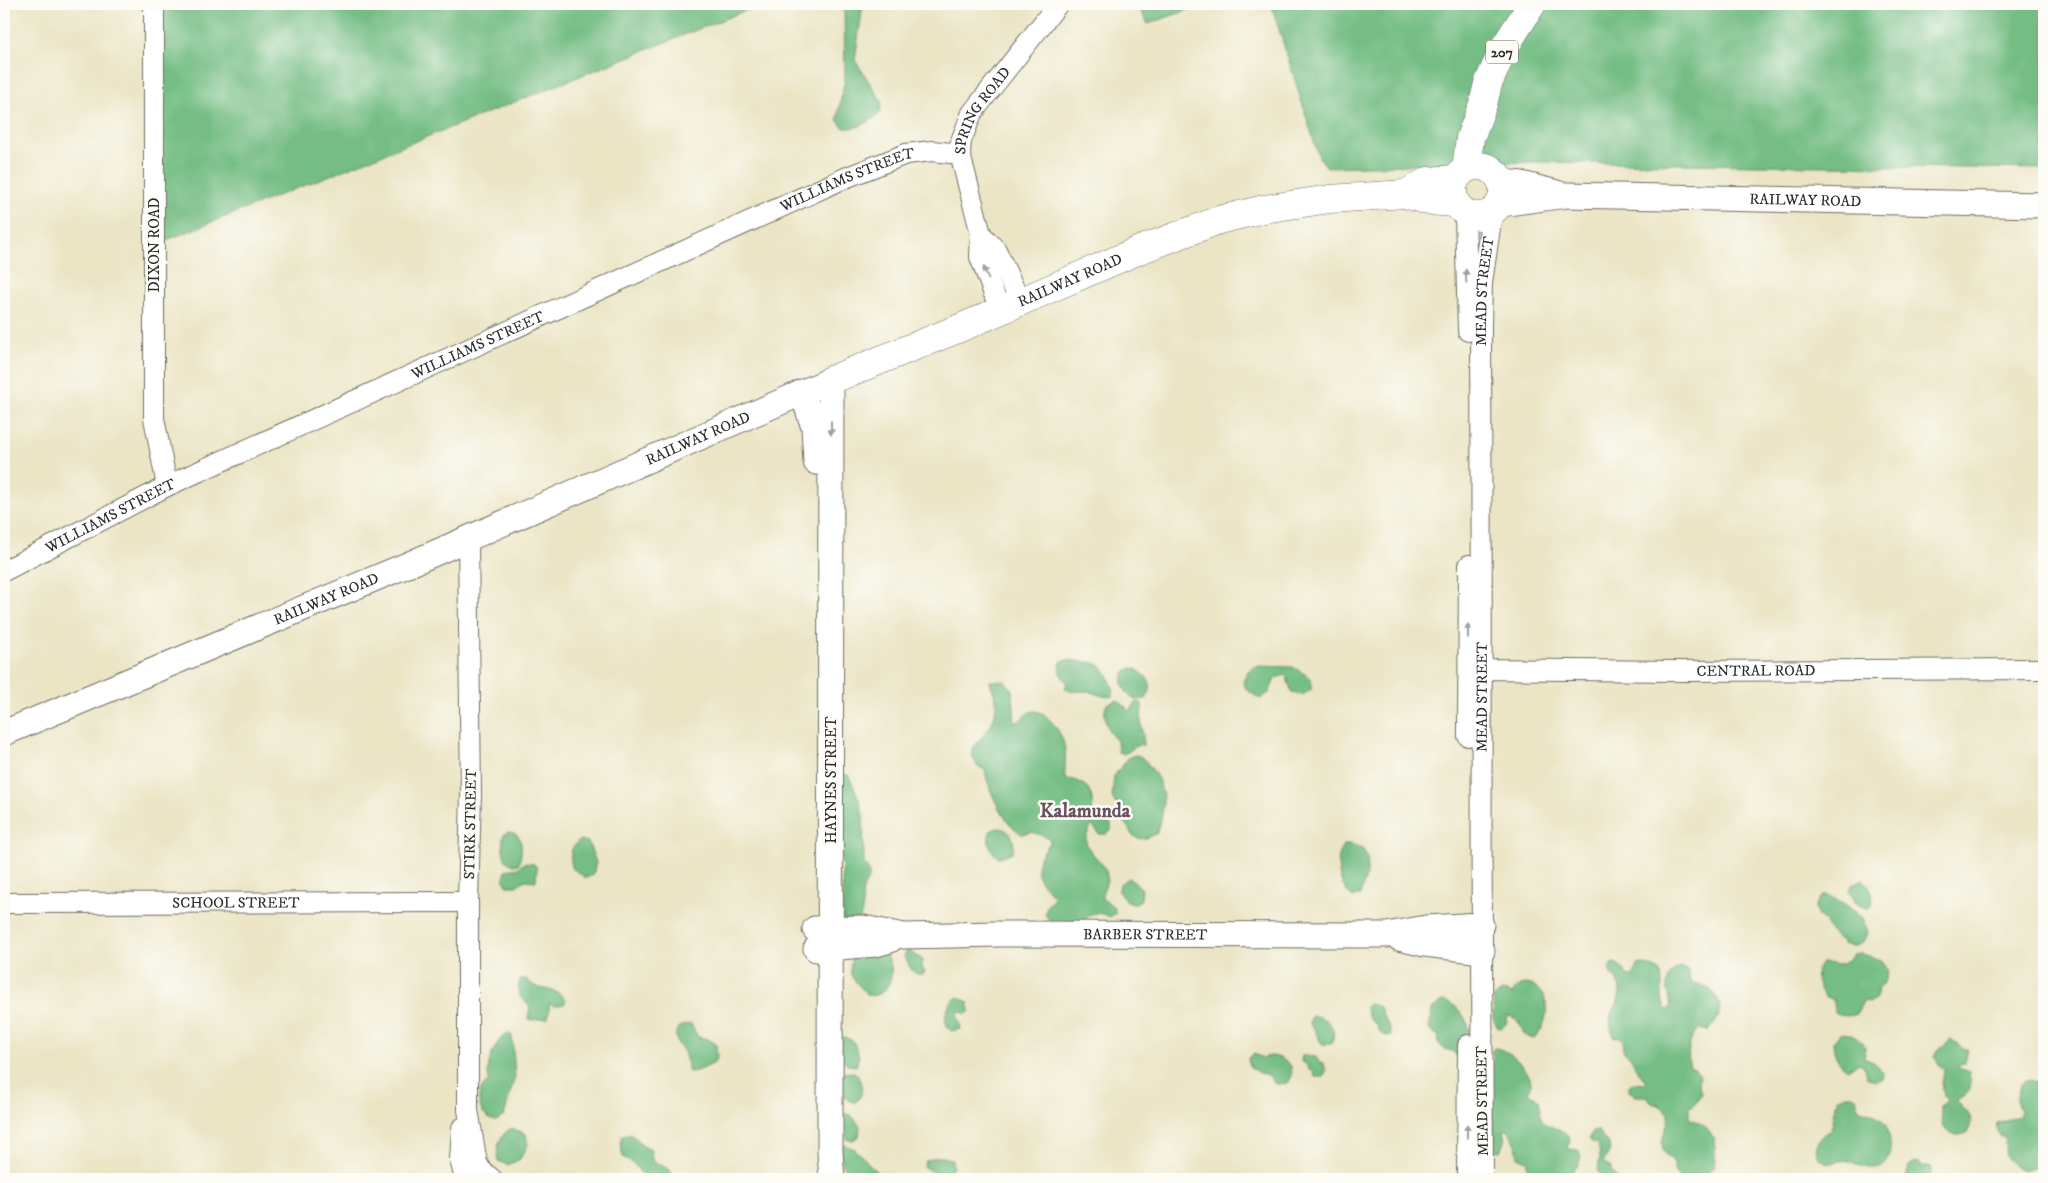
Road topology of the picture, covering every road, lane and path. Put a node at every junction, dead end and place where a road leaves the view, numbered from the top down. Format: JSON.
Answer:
{"nodes":[{"id":1,"x":154,"y":4,"type":"edge"},
{"id":2,"x":1058,"y":4,"type":"edge"},
{"id":3,"x":1532,"y":4,"type":"edge"},
{"id":4,"x":1483,"y":104,"type":"junction"},
{"id":5,"x":960,"y":154,"type":"junction"},
{"id":6,"x":1460,"y":191,"type":"junction"},
{"id":7,"x":1498,"y":193,"type":"junction"},
{"id":8,"x":2044,"y":205,"type":"edge"},
{"id":9,"x":1010,"y":305,"type":"junction"},
{"id":10,"x":831,"y":380,"type":"junction"},
{"id":11,"x":802,"y":392,"type":"junction"},
{"id":12,"x":167,"y":486,"type":"junction"},
{"id":13,"x":824,"y":498,"type":"junction"},
{"id":14,"x":468,"y":538,"type":"junction"},
{"id":15,"x":4,"y":571,"type":"edge"},
{"id":16,"x":1476,"y":669,"type":"junction"},
{"id":17,"x":2044,"y":669,"type":"edge"},
{"id":18,"x":4,"y":733,"type":"edge"},
{"id":19,"x":468,"y":902,"type":"junction"},
{"id":20,"x":4,"y":903,"type":"edge"},
{"id":21,"x":1475,"y":925,"type":"junction"},
{"id":22,"x":1387,"y":935,"type":"junction"},
{"id":23,"x":823,"y":939,"type":"junction"},
{"id":24,"x":1475,"y":951,"type":"junction"},
{"id":25,"x":468,"y":1110,"type":"junction"},
{"id":26,"x":465,"y":1179,"type":"edge"},
{"id":27,"x":492,"y":1179,"type":"edge"},
{"id":28,"x":815,"y":1179,"type":"edge"},
{"id":29,"x":832,"y":1179,"type":"edge"},
{"id":30,"x":1467,"y":1179,"type":"edge"},
{"id":31,"x":1484,"y":1179,"type":"edge"}],
"edges":[{"from":1,"to":12,"type":"street","name":"DIXON ROAD"},
{"from":2,"to":5,"type":"street","name":"SPRING ROAD"},
{"from":3,"to":4,"type":"main road","number":"207"},
{"from":4,"to":6,"type":"main road","number":"207"},
{"from":4,"to":7,"type":"main road","number":"207"},
{"from":5,"to":9,"type":"street","name":"SPRING ROAD"},
{"from":5,"to":12,"type":"street","name":"WILLIAMS STREET"},
{"from":6,"to":7,"type":"main road"},
{"from":6,"to":7,"type":"main road"},
{"from":6,"to":9,"type":"main road","name":"RAILWAY ROAD"},
{"from":16,"to":6,"type":"street","name":"MEAD STREET","number":"207","one_way":true},
{"from":7,"to":8,"type":"street","name":"RAILWAY ROAD"},
{"from":7,"to":16,"type":"street","name":"MEAD STREET","number":"207"},
{"from":9,"to":10,"type":"main road","name":"RAILWAY ROAD"},
{"from":10,"to":11,"type":"street","name":"RAILWAY ROAD"},
{"from":10,"to":13,"type":"street","name":"HAYNES STREET","one_way":true},
{"from":11,"to":13,"type":"street","name":"HAYNES STREET"},
{"from":11,"to":14,"type":"street","name":"RAILWAY ROAD"},
{"from":12,"to":15,"type":"street","name":"WILLIAMS STREET"},
{"from":13,"to":23,"type":"street","name":"HAYNES STREET"},
{"from":14,"to":18,"type":"street","name":"RAILWAY ROAD"},
{"from":14,"to":19,"type":"street","name":"STIRK STREET"},
{"from":16,"to":17,"type":"street","name":"CENTRAL ROAD"},
{"from":16,"to":21,"type":"street","name":"MEAD STREET","number":"207"},
{"from":19,"to":20,"type":"street","name":"SCHOOL STREET"},
{"from":19,"to":25,"type":"street","name":"STIRK STREET"},
{"from":21,"to":22,"type":"street","name":"BARBER STREET"},
{"from":21,"to":24,"type":"street","name":"MEAD STREET","number":"207"},
{"from":22,"to":23,"type":"street","name":"BARBER STREET"},
{"from":22,"to":24,"type":"street","name":"BARBER STREET"},
{"from":23,"to":28,"type":"street","name":"HAYNES STREET"},
{"from":23,"to":29,"type":"street","name":"HAYNES STREET"},
{"from":30,"to":24,"type":"street","name":"MEAD STREET","number":"207","one_way":true},
{"from":24,"to":31,"type":"street","name":"MEAD STREET","number":"207"},
{"from":25,"to":26,"type":"street","name":"STIRK STREET"},
{"from":25,"to":27,"type":"street","name":"STIRK STREET"}]}
